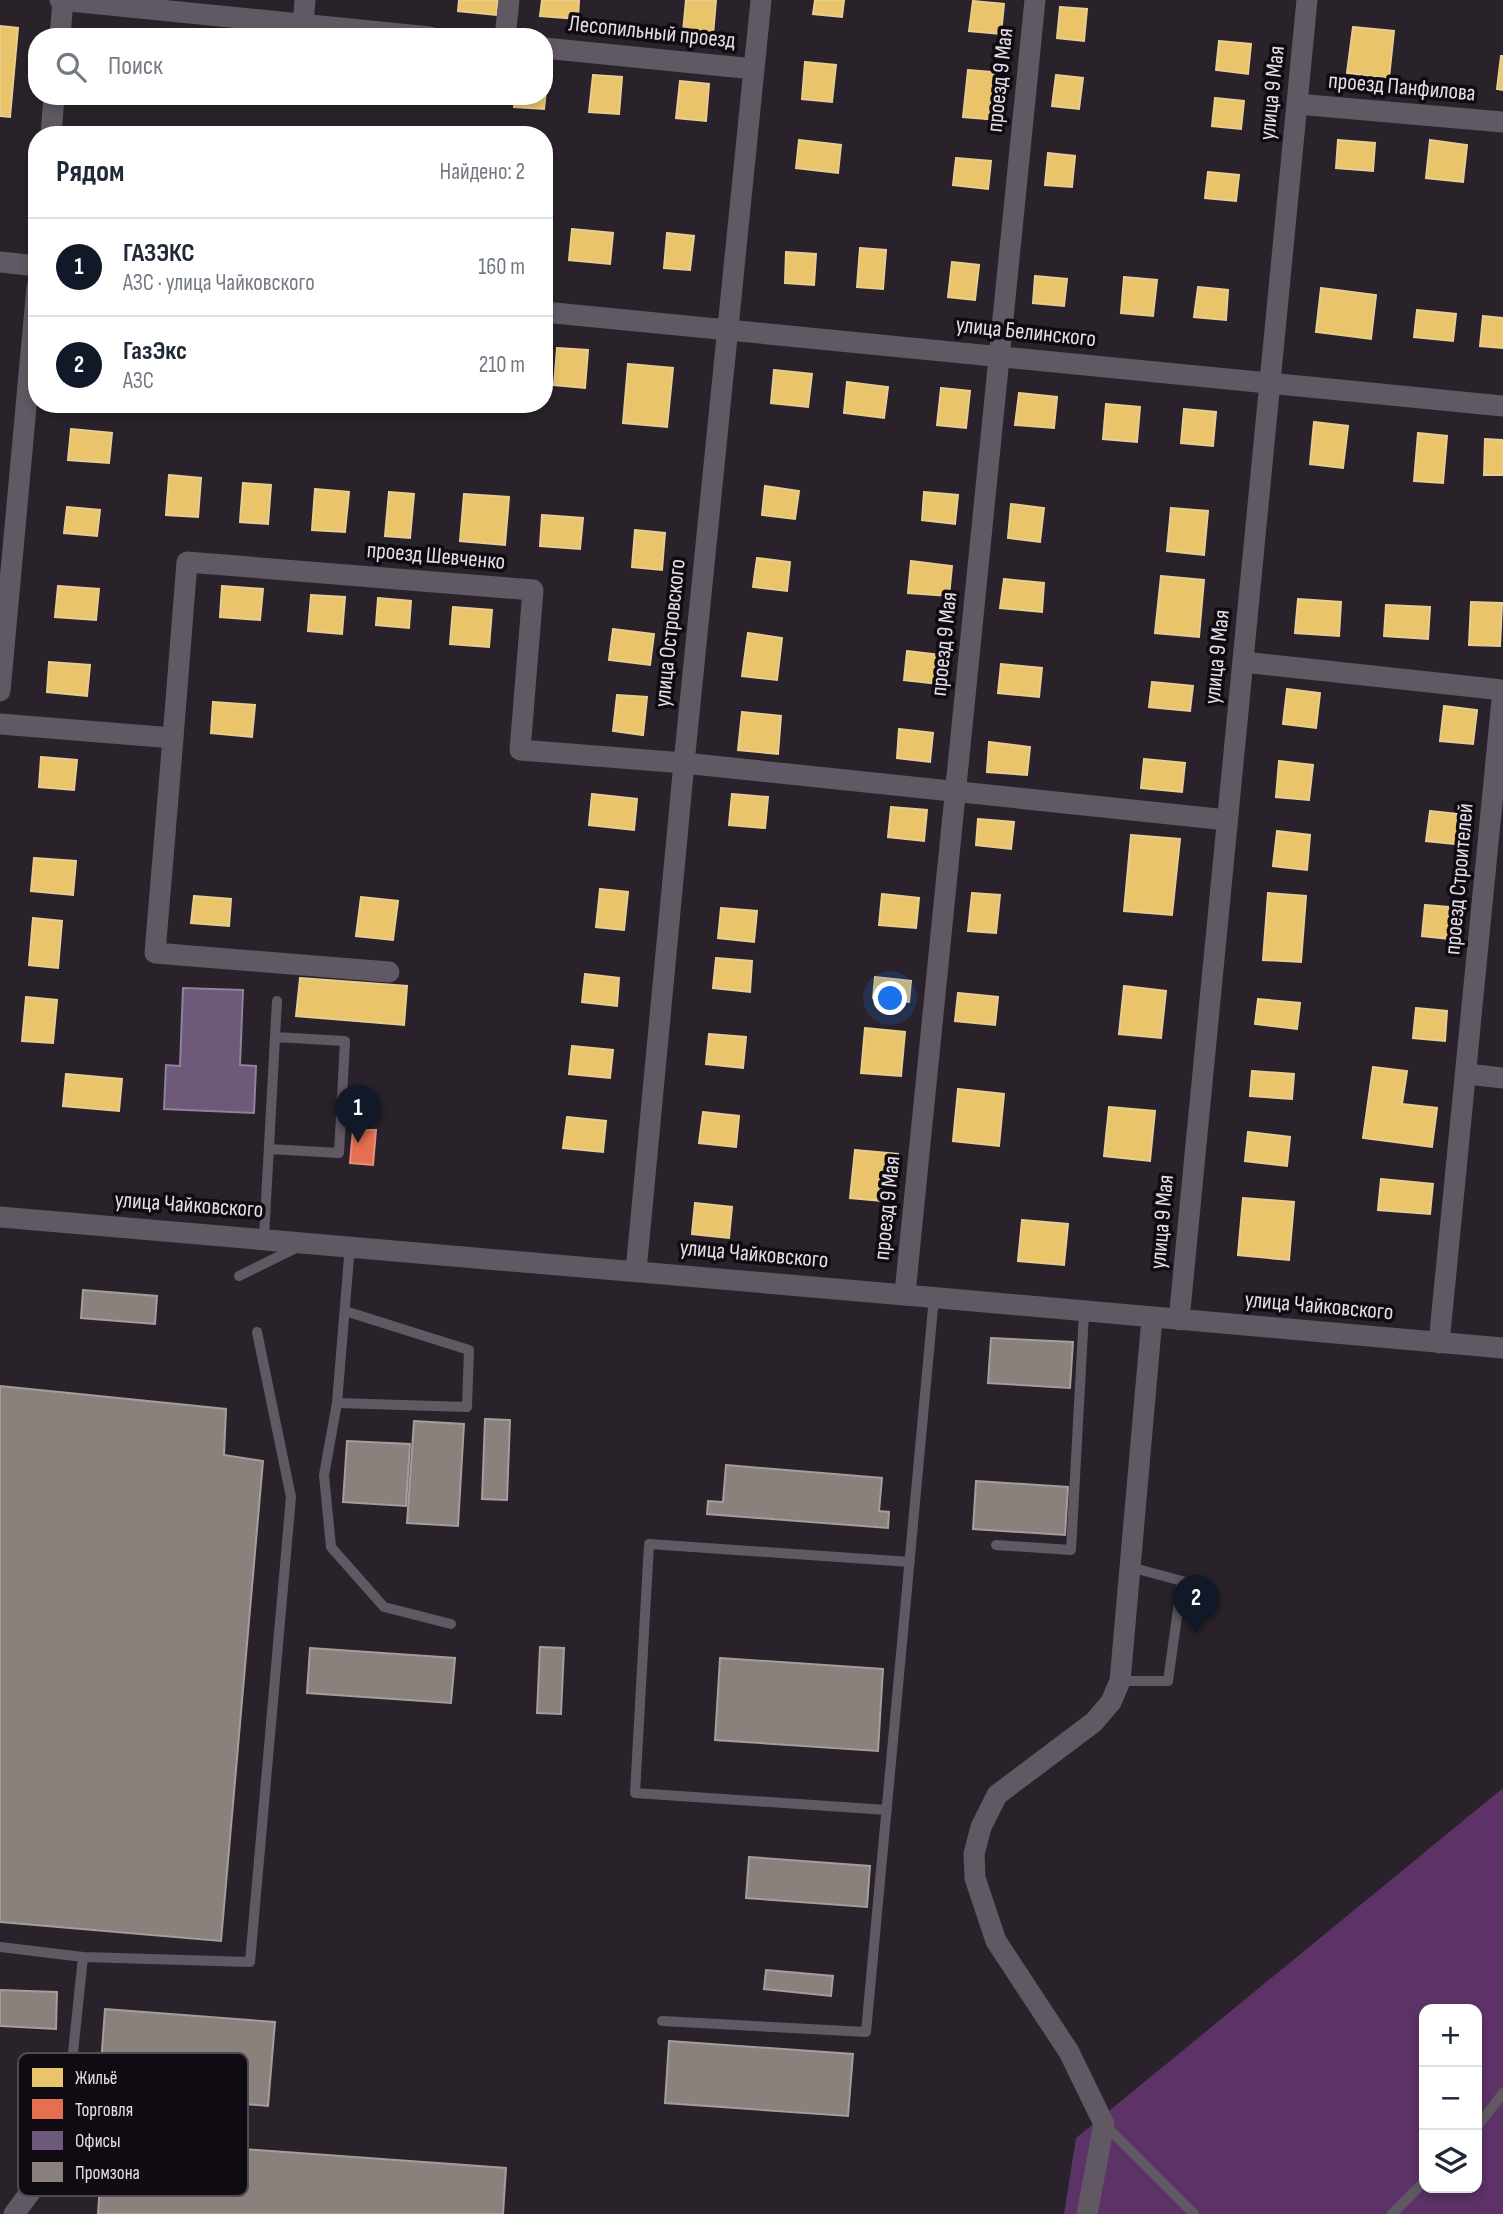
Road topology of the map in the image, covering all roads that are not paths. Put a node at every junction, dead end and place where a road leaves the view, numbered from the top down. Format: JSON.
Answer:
{"nodes":[{"id":1,"x":62,"y":0,"type":"edge"},
{"id":2,"x":305,"y":0,"type":"edge"},
{"id":3,"x":509,"y":0,"type":"edge"},
{"id":4,"x":761,"y":0,"type":"edge"},
{"id":5,"x":1035,"y":0,"type":"edge"},
{"id":6,"x":1307,"y":0,"type":"edge"},
{"id":7,"x":303,"y":24,"type":"junction"},
{"id":8,"x":60,"y":28,"type":"edge"},
{"id":9,"x":342,"y":28,"type":"edge"},
{"id":10,"x":506,"y":28,"type":"edge"},
{"id":11,"x":553,"y":49,"type":"edge"},
{"id":12,"x":754,"y":69,"type":"junction"},
{"id":13,"x":1297,"y":104,"type":"junction"},
{"id":14,"x":53,"y":105,"type":"edge"},
{"id":15,"x":1503,"y":122,"type":"edge"},
{"id":16,"x":52,"y":126,"type":"edge"},
{"id":17,"x":0,"y":262,"type":"edge"},
{"id":18,"x":28,"y":264,"type":"edge"},
{"id":19,"x":553,"y":313,"type":"edge"},
{"id":20,"x":727,"y":329,"type":"junction"},
{"id":21,"x":999,"y":355,"type":"junction"},
{"id":22,"x":28,"y":385,"type":"edge"},
{"id":23,"x":1270,"y":385,"type":"junction"},
{"id":24,"x":1503,"y":407,"type":"edge"},
{"id":25,"x":1243,"y":662,"type":"junction"},
{"id":26,"x":0,"y":691,"type":"edge"},
{"id":27,"x":0,"y":724,"type":"edge"},
{"id":28,"x":173,"y":738,"type":"junction"},
{"id":29,"x":684,"y":763,"type":"junction"},
{"id":30,"x":955,"y":793,"type":"junction"},
{"id":31,"x":1227,"y":820,"type":"junction"},
{"id":32,"x":389,"y":972,"type":"dead end"},
{"id":33,"x":277,"y":1000,"type":"dead end"},
{"id":34,"x":275,"y":1037,"type":"junction"},
{"id":35,"x":1467,"y":1074,"type":"junction"},
{"id":36,"x":1503,"y":1078,"type":"edge"},
{"id":37,"x":269,"y":1149,"type":"junction"},
{"id":38,"x":0,"y":1217,"type":"edge"},
{"id":39,"x":264,"y":1237,"type":"junction"},
{"id":40,"x":310,"y":1241,"type":"junction"},
{"id":41,"x":350,"y":1245,"type":"junction"},
{"id":42,"x":636,"y":1271,"type":"junction"},
{"id":43,"x":239,"y":1276,"type":"dead end"},
{"id":44,"x":905,"y":1293,"type":"junction"},
{"id":45,"x":934,"y":1297,"type":"junction"},
{"id":46,"x":345,"y":1311,"type":"junction"},
{"id":47,"x":1083,"y":1313,"type":"junction"},
{"id":48,"x":1152,"y":1318,"type":"junction"},
{"id":49,"x":1179,"y":1320,"type":"junction"},
{"id":50,"x":257,"y":1332,"type":"dead end"},
{"id":51,"x":1439,"y":1343,"type":"junction"},
{"id":52,"x":1503,"y":1348,"type":"edge"},
{"id":53,"x":337,"y":1403,"type":"junction"},
{"id":54,"x":996,"y":1545,"type":"dead end"},
{"id":55,"x":910,"y":1562,"type":"junction"},
{"id":56,"x":1130,"y":1567,"type":"junction"},
{"id":57,"x":451,"y":1624,"type":"dead end"},
{"id":58,"x":1120,"y":1681,"type":"junction"},
{"id":59,"x":887,"y":1810,"type":"junction"},
{"id":60,"x":0,"y":1947,"type":"edge"},
{"id":61,"x":83,"y":1957,"type":"junction"},
{"id":62,"x":662,"y":2021,"type":"dead end"},
{"id":63,"x":73,"y":2053,"type":"edge"},
{"id":64,"x":1503,"y":2094,"type":"edge"},
{"id":65,"x":1482,"y":2121,"type":"edge"},
{"id":66,"x":1104,"y":2124,"type":"junction"},
{"id":67,"x":1419,"y":2187,"type":"edge"},
{"id":68,"x":27,"y":2196,"type":"edge"},
{"id":69,"x":14,"y":2214,"type":"edge"},
{"id":70,"x":1087,"y":2214,"type":"edge"},
{"id":71,"x":1194,"y":2214,"type":"edge"},
{"id":72,"x":1392,"y":2214,"type":"edge"}],
"edges":[{"from":1,"to":7,"type":"street"},
{"from":1,"to":8,"type":"street"},
{"from":2,"to":7,"type":"street"},
{"from":3,"to":10,"type":"street"},
{"from":4,"to":12,"type":"street","name":"улица Островского"},
{"from":5,"to":21,"type":"street","name":"проезд 9 Мая"},
{"from":6,"to":13,"type":"street","name":"улица 9 Мая"},
{"from":7,"to":9,"type":"street"},
{"from":11,"to":12,"type":"street","name":"Лесопильный проезд"},
{"from":12,"to":20,"type":"street","name":"улица Островского"},
{"from":13,"to":15,"type":"street","name":"проезд Панфилова"},
{"from":13,"to":23,"type":"street","name":"улица 9 Мая"},
{"from":14,"to":16,"type":"street"},
{"from":17,"to":18,"type":"street"},
{"from":19,"to":20,"type":"street","name":"улица Белинского"},
{"from":20,"to":21,"type":"street","name":"улица Белинского"},
{"from":20,"to":29,"type":"street","name":"улица Островского"},
{"from":21,"to":23,"type":"street","name":"улица Белинского"},
{"from":21,"to":30,"type":"street","name":"проезд 9 Мая"},
{"from":22,"to":26,"type":"street"},
{"from":23,"to":24,"type":"street","name":"улица Белинского"},
{"from":23,"to":25,"type":"street","name":"улица 9 Мая"},
{"from":25,"to":31,"type":"street","name":"улица 9 Мая"},
{"from":25,"to":35,"type":"street","name":"проезд Строителей"},
{"from":27,"to":28,"type":"street"},
{"from":28,"to":29,"type":"street","name":"проезд Шевченко"},
{"from":28,"to":32,"type":"street","name":"проезд Шевченко"},
{"from":29,"to":30,"type":"street"},
{"from":29,"to":42,"type":"street","name":"улица Островского"},
{"from":30,"to":31,"type":"street"},
{"from":30,"to":44,"type":"street","name":"проезд 9 Мая"},
{"from":31,"to":49,"type":"street","name":"улица 9 Мая"},
{"from":33,"to":34,"type":"lane"},
{"from":34,"to":37,"type":"lane"},
{"from":34,"to":37,"type":"lane"},
{"from":35,"to":36,"type":"street"},
{"from":35,"to":51,"type":"street","name":"проезд Строителей"},
{"from":37,"to":39,"type":"lane"},
{"from":38,"to":39,"type":"street","name":"улица Чайковского"},
{"from":39,"to":40,"type":"street","name":"улица Чайковского"},
{"from":40,"to":41,"type":"street","name":"улица Чайковского"},
{"from":40,"to":43,"type":"lane"},
{"from":41,"to":42,"type":"street","name":"улица Чайковского"},
{"from":41,"to":46,"type":"lane"},
{"from":42,"to":44,"type":"street","name":"улица Чайковского"},
{"from":44,"to":45,"type":"street","name":"улица Чайковского"},
{"from":45,"to":47,"type":"street","name":"улица Чайковского"},
{"from":45,"to":55,"type":"lane"},
{"from":46,"to":53,"type":"lane"},
{"from":46,"to":53,"type":"lane"},
{"from":47,"to":48,"type":"street","name":"улица Чайковского"},
{"from":47,"to":54,"type":"lane"},
{"from":48,"to":49,"type":"street","name":"улица Чайковского"},
{"from":48,"to":56,"type":"street"},
{"from":49,"to":51,"type":"street","name":"улица Чайковского"},
{"from":50,"to":61,"type":"lane"},
{"from":51,"to":52,"type":"street","name":"улица Чайковского"},
{"from":53,"to":57,"type":"lane"},
{"from":55,"to":59,"type":"lane"},
{"from":55,"to":59,"type":"lane"},
{"from":56,"to":58,"type":"street"},
{"from":56,"to":58,"type":"lane"},
{"from":58,"to":66,"type":"street"},
{"from":59,"to":62,"type":"lane"},
{"from":60,"to":61,"type":"lane"},
{"from":61,"to":63,"type":"lane"},
{"from":64,"to":65,"type":"lane"},
{"from":66,"to":70,"type":"street"},
{"from":66,"to":71,"type":"lane"},
{"from":67,"to":72,"type":"lane"},
{"from":68,"to":69,"type":"street"}]}
